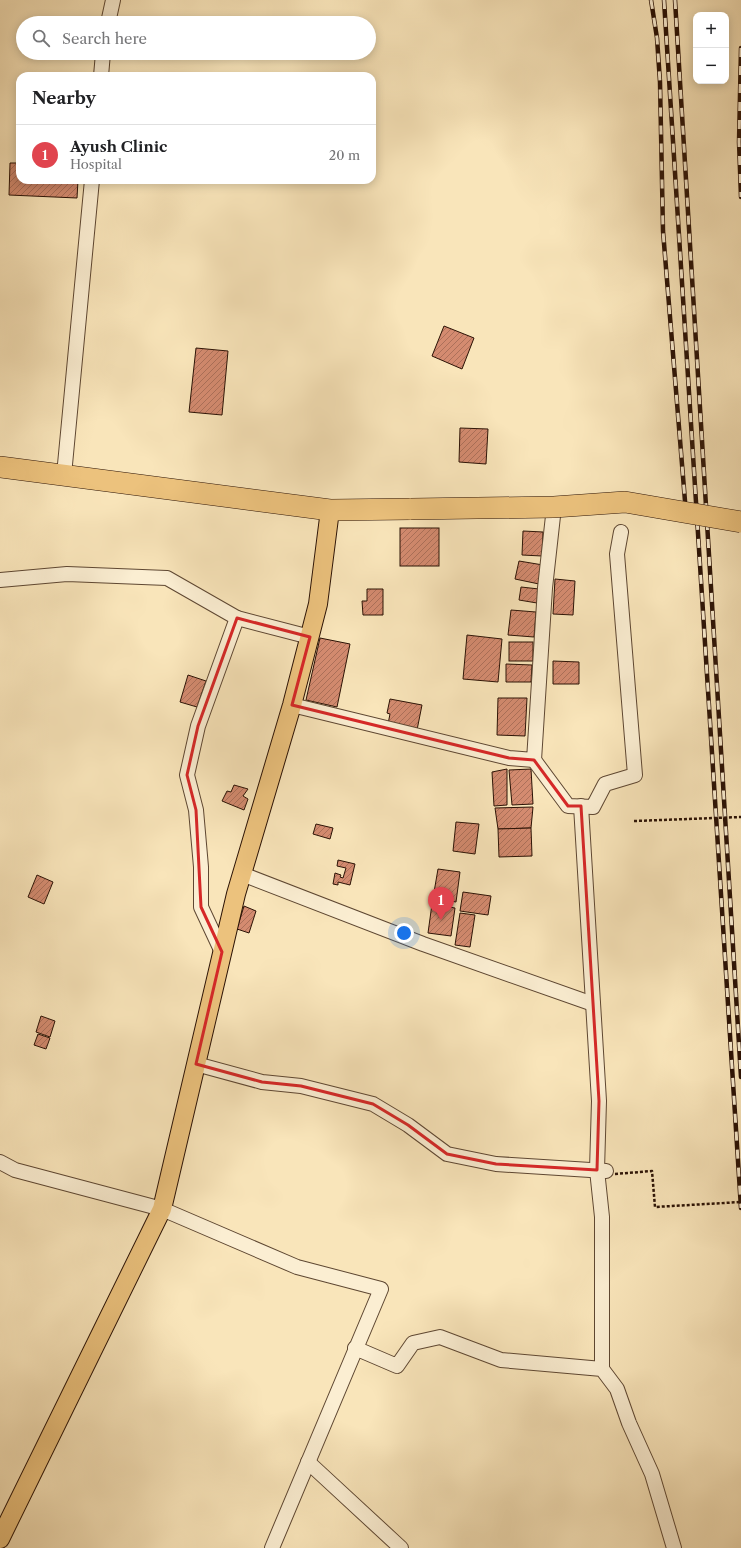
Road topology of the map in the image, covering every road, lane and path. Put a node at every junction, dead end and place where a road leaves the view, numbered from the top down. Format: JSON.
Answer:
{"nodes":[{"id":1,"x":113,"y":0,"type":"edge"},
{"id":2,"x":110,"y":16,"type":"edge"},
{"id":3,"x":102,"y":60,"type":"edge"},
{"id":4,"x":101,"y":72,"type":"edge"},
{"id":5,"x":92,"y":184,"type":"edge"},
{"id":6,"x":0,"y":467,"type":"edge"},
{"id":7,"x":64,"y":475,"type":"junction"},
{"id":8,"x":554,"y":507,"type":"junction"},
{"id":9,"x":330,"y":510,"type":"junction"},
{"id":10,"x":741,"y":522,"type":"edge"},
{"id":11,"x":621,"y":532,"type":"dead end"},
{"id":12,"x":0,"y":580,"type":"edge"},
{"id":13,"x":237,"y":618,"type":"junction"},
{"id":14,"x":310,"y":638,"type":"junction"},
{"id":15,"x":292,"y":706,"type":"junction"},
{"id":16,"x":534,"y":760,"type":"junction"},
{"id":17,"x":582,"y":806,"type":"junction"},
{"id":18,"x":741,"y":817,"type":"edge"},
{"id":19,"x":634,"y":821,"type":"dead end"},
{"id":20,"x":242,"y":874,"type":"junction"},
{"id":21,"x":222,"y":952,"type":"junction"},
{"id":22,"x":593,"y":1004,"type":"junction"},
{"id":23,"x":196,"y":1064,"type":"junction"},
{"id":24,"x":0,"y":1162,"type":"edge"},
{"id":25,"x":606,"y":1172,"type":"junction"},
{"id":26,"x":741,"y":1202,"type":"edge"},
{"id":27,"x":162,"y":1209,"type":"junction"},
{"id":28,"x":355,"y":1348,"type":"junction"},
{"id":29,"x":602,"y":1369,"type":"junction"},
{"id":30,"x":308,"y":1462,"type":"junction"},
{"id":31,"x":0,"y":1539,"type":"edge"},
{"id":32,"x":272,"y":1548,"type":"edge"},
{"id":33,"x":402,"y":1548,"type":"edge"},
{"id":34,"x":674,"y":1548,"type":"edge"}],
"edges":[{"from":1,"to":2,"type":"street"},
{"from":3,"to":4,"type":"street"},
{"from":5,"to":7,"type":"street"},
{"from":6,"to":7,"type":"highway"},
{"from":7,"to":9,"type":"highway"},
{"from":8,"to":9,"type":"highway","bridge":true},
{"from":8,"to":10,"type":"highway","bridge":true},
{"from":8,"to":16,"type":"street"},
{"from":9,"to":14,"type":"main road"},
{"from":11,"to":17,"type":"street"},
{"from":12,"to":13,"type":"street"},
{"from":13,"to":14,"type":"street"},
{"from":13,"to":21,"type":"street"},
{"from":14,"to":15,"type":"main road"},
{"from":15,"to":16,"type":"street"},
{"from":15,"to":20,"type":"main road"},
{"from":16,"to":17,"type":"street"},
{"from":17,"to":22,"type":"street"},
{"from":18,"to":19,"type":"path","bridge":true},
{"from":20,"to":21,"type":"main road"},
{"from":20,"to":22,"type":"street"},
{"from":21,"to":23,"type":"main road"},
{"from":22,"to":25,"type":"street"},
{"from":23,"to":25,"type":"street"},
{"from":23,"to":27,"type":"main road"},
{"from":24,"to":27,"type":"street"},
{"from":25,"to":26,"type":"path","bridge":true},
{"from":25,"to":29,"type":"street"},
{"from":27,"to":28,"type":"street"},
{"from":27,"to":31,"type":"main road"},
{"from":28,"to":29,"type":"street"},
{"from":28,"to":30,"type":"street"},
{"from":29,"to":34,"type":"street"},
{"from":30,"to":32,"type":"street"},
{"from":30,"to":33,"type":"street"}]}
